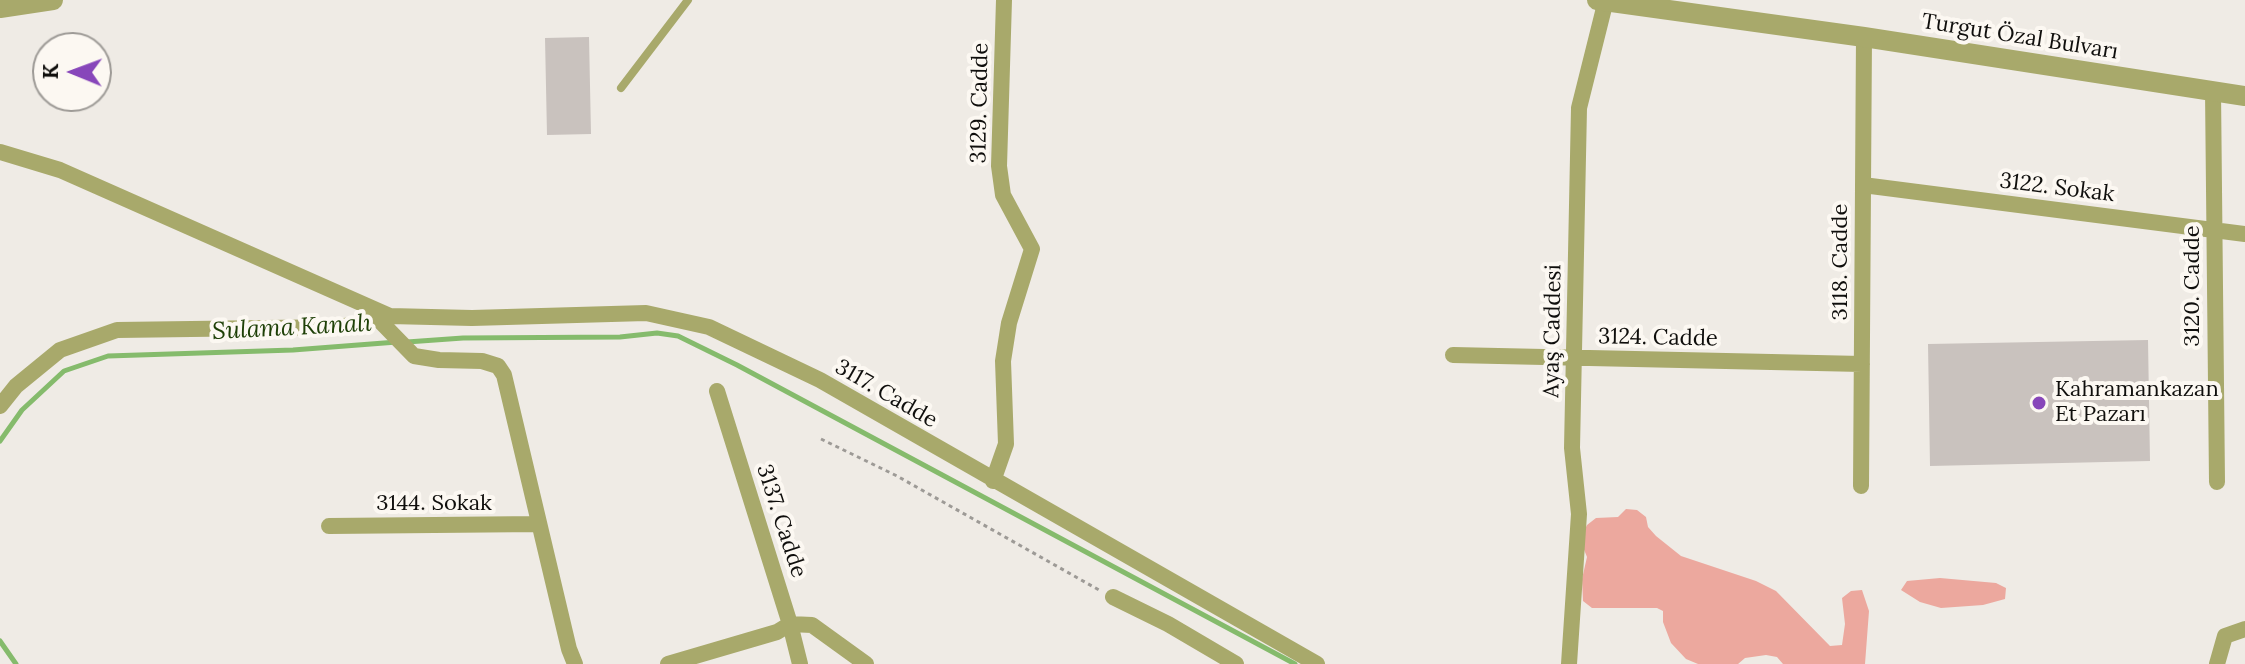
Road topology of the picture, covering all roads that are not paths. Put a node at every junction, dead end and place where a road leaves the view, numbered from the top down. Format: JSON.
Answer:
{"nodes":[{"id":1,"x":53,"y":0,"type":"edge"},
{"id":2,"x":688,"y":0,"type":"edge"},
{"id":3,"x":1004,"y":0,"type":"edge"},
{"id":4,"x":1603,"y":0,"type":"edge"},
{"id":5,"x":0,"y":8,"type":"edge"},
{"id":6,"x":1864,"y":37,"type":"junction"},
{"id":7,"x":621,"y":88,"type":"dead end"},
{"id":8,"x":2213,"y":91,"type":"junction"},
{"id":9,"x":2245,"y":95,"type":"edge"},
{"id":10,"x":0,"y":152,"type":"edge"},
{"id":11,"x":1863,"y":185,"type":"junction"},
{"id":12,"x":2215,"y":230,"type":"junction"},
{"id":13,"x":2245,"y":234,"type":"edge"},
{"id":14,"x":384,"y":317,"type":"junction"},
{"id":15,"x":1453,"y":355,"type":"dead end"},
{"id":16,"x":1574,"y":358,"type":"junction"},
{"id":17,"x":1862,"y":364,"type":"junction"},
{"id":18,"x":717,"y":391,"type":"dead end"},
{"id":19,"x":0,"y":406,"type":"edge"},
{"id":20,"x":993,"y":481,"type":"junction"},
{"id":21,"x":2217,"y":482,"type":"dead end"},
{"id":22,"x":1861,"y":486,"type":"dead end"},
{"id":23,"x":539,"y":524,"type":"junction"},
{"id":24,"x":329,"y":526,"type":"dead end"},
{"id":25,"x":1113,"y":597,"type":"road end"},
{"id":26,"x":790,"y":624,"type":"junction"},
{"id":27,"x":2245,"y":629,"type":"edge"},
{"id":28,"x":575,"y":664,"type":"edge"},
{"id":29,"x":668,"y":664,"type":"edge"},
{"id":30,"x":800,"y":664,"type":"edge"},
{"id":31,"x":866,"y":664,"type":"edge"},
{"id":32,"x":1236,"y":664,"type":"edge"},
{"id":33,"x":1317,"y":664,"type":"edge"},
{"id":34,"x":1569,"y":664,"type":"edge"},
{"id":35,"x":2217,"y":664,"type":"edge"}],
"edges":[{"from":1,"to":5,"type":"street"},
{"from":2,"to":7,"type":"lane"},
{"from":3,"to":20,"type":"street","name":"3129. Cadde"},
{"from":4,"to":6,"type":"street","name":"Turgut Özal Bulvarı"},
{"from":4,"to":16,"type":"street","name":"Ayaş Caddesi"},
{"from":6,"to":8,"type":"street","name":"Turgut Özal Bulvarı"},
{"from":6,"to":11,"type":"street","name":"3118. Cadde"},
{"from":8,"to":9,"type":"street","name":"Turgut Özal Bulvarı"},
{"from":8,"to":12,"type":"street","name":"3120. Cadde"},
{"from":10,"to":14,"type":"street"},
{"from":11,"to":12,"type":"street","name":"3122. Sokak"},
{"from":11,"to":17,"type":"street","name":"3118. Cadde"},
{"from":12,"to":13,"type":"street","name":"3122. Sokak"},
{"from":12,"to":21,"type":"street","name":"3120. Cadde"},
{"from":14,"to":19,"type":"street"},
{"from":14,"to":20,"type":"street","name":"3117. Cadde"},
{"from":14,"to":23,"type":"street"},
{"from":15,"to":16,"type":"street","name":"3124. Cadde"},
{"from":16,"to":17,"type":"street","name":"3124. Cadde"},
{"from":16,"to":34,"type":"street","name":"Ayaş Caddesi"},
{"from":17,"to":22,"type":"street","name":"3118. Cadde"},
{"from":18,"to":26,"type":"street","name":"3137. Cadde"},
{"from":20,"to":33,"type":"street","name":"3117. Cadde"},
{"from":23,"to":24,"type":"street","name":"3144. Sokak"},
{"from":23,"to":28,"type":"street"},
{"from":25,"to":32,"type":"street"},
{"from":26,"to":29,"type":"street"},
{"from":26,"to":30,"type":"street","name":"3137. Cadde"},
{"from":26,"to":31,"type":"street"},
{"from":27,"to":35,"type":"street"}]}
